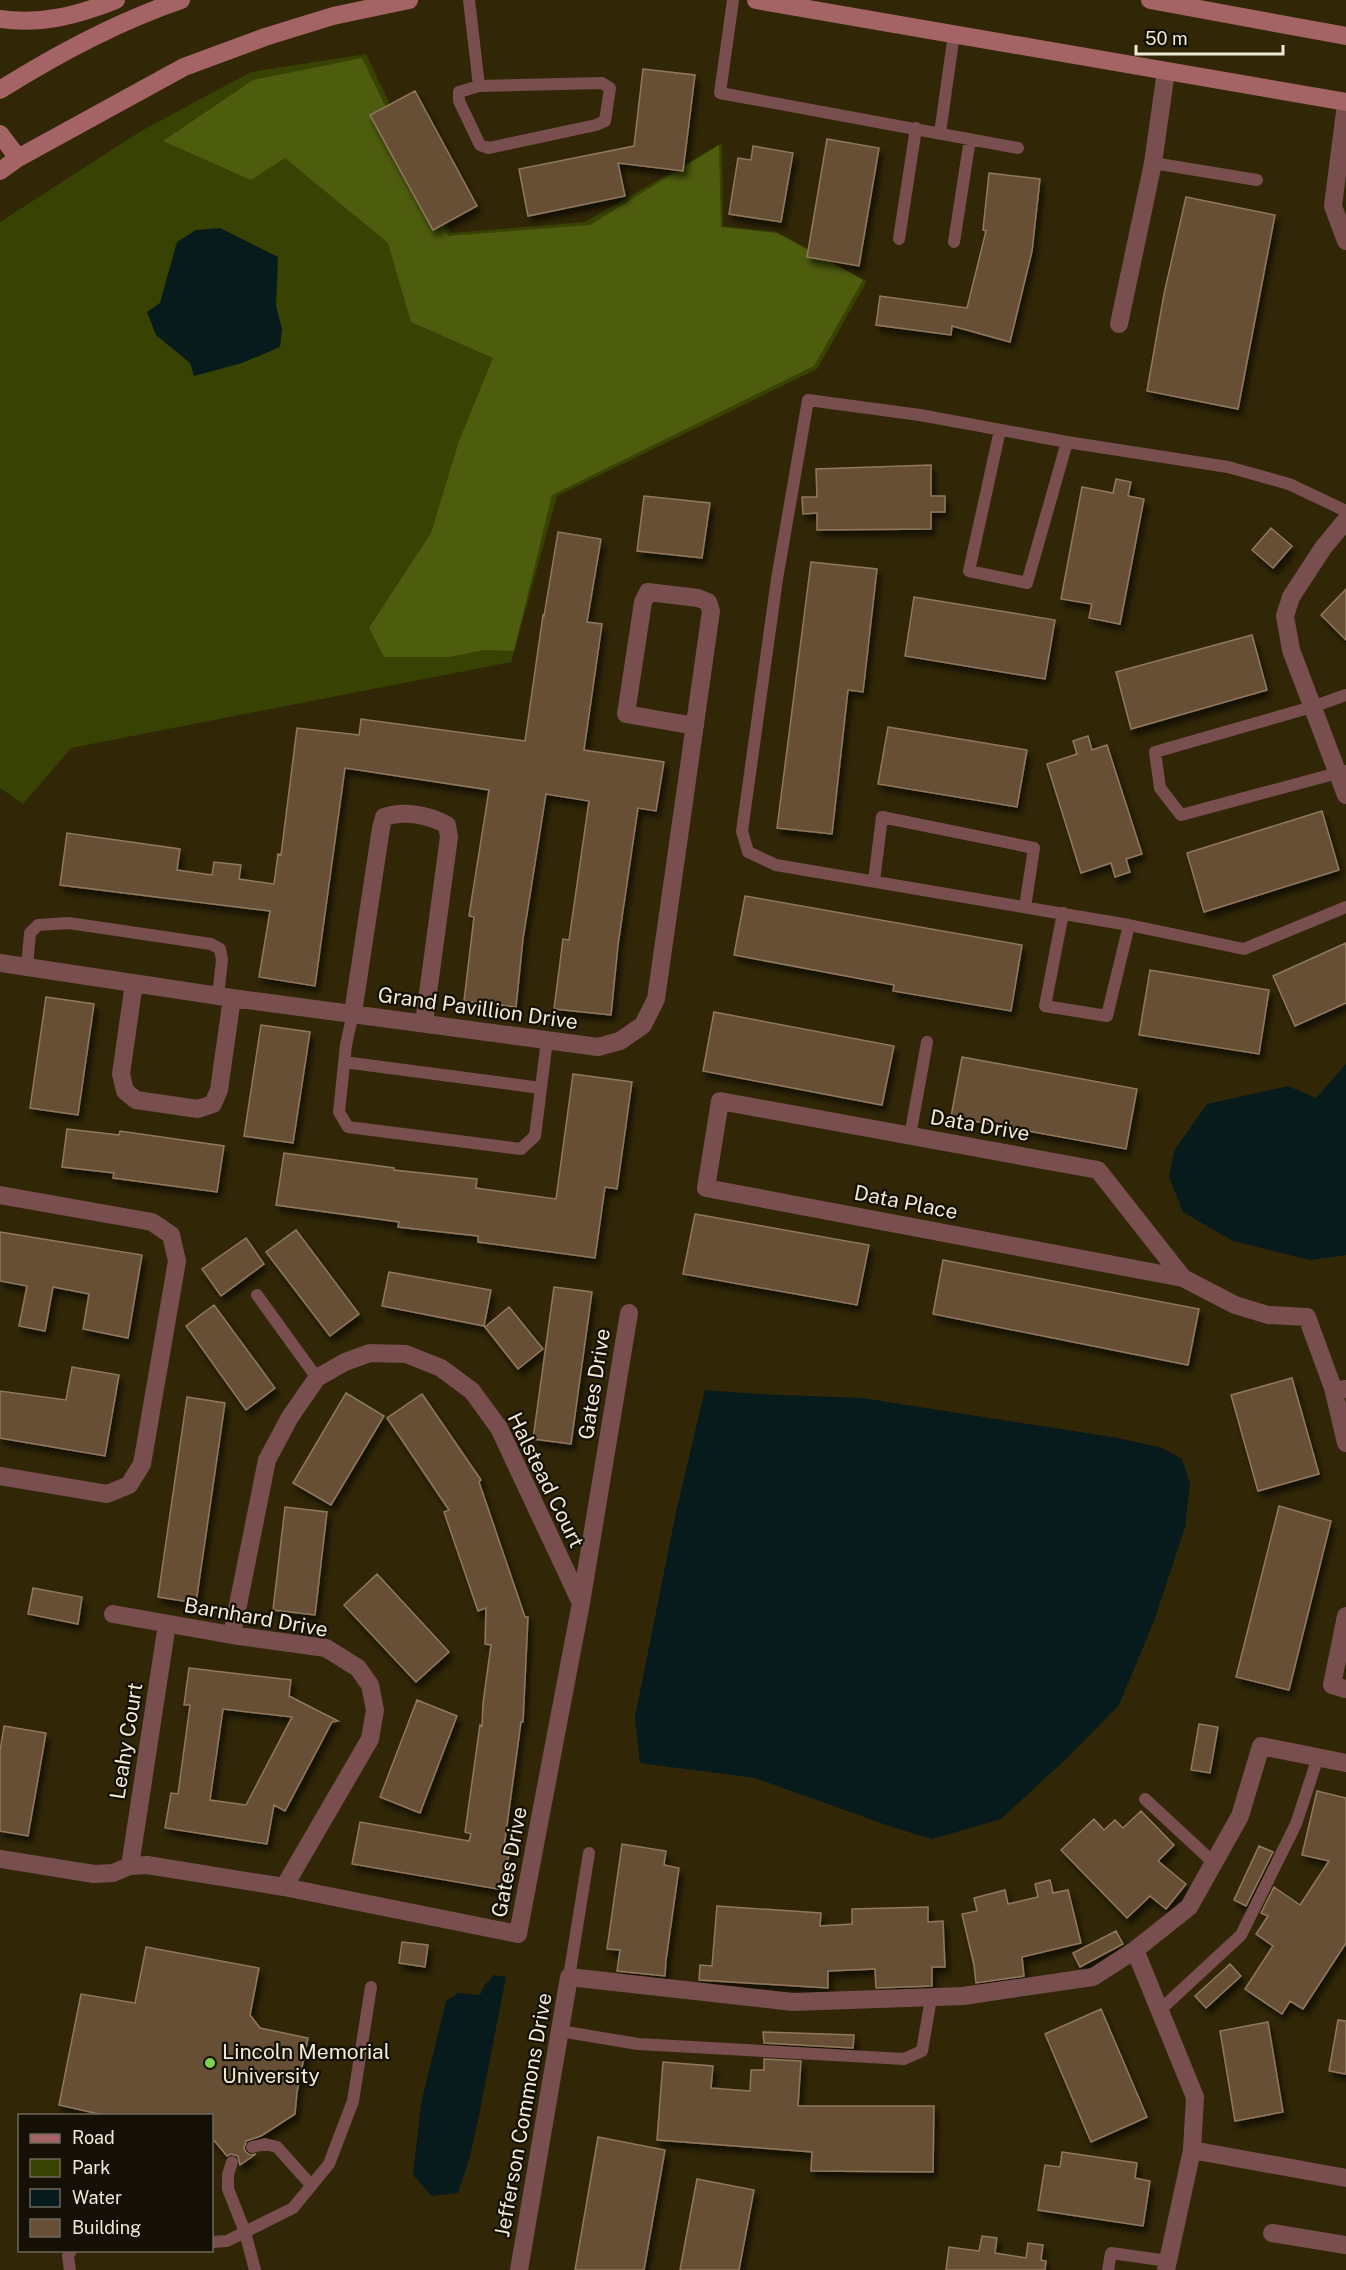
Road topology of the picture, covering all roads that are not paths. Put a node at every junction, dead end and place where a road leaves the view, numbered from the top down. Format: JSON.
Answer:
{"nodes":[{"id":1,"x":116,"y":0,"type":"edge"},
{"id":2,"x":181,"y":0,"type":"edge"},
{"id":3,"x":409,"y":0,"type":"edge"},
{"id":4,"x":470,"y":0,"type":"edge"},
{"id":5,"x":733,"y":0,"type":"edge"},
{"id":6,"x":756,"y":0,"type":"edge"},
{"id":7,"x":1150,"y":0,"type":"edge"},
{"id":8,"x":0,"y":19,"type":"edge"},
{"id":9,"x":954,"y":34,"type":"junction"},
{"id":10,"x":1346,"y":36,"type":"edge"},
{"id":11,"x":1166,"y":71,"type":"junction"},
{"id":12,"x":479,"y":86,"type":"junction"},
{"id":13,"x":0,"y":90,"type":"edge"},
{"id":14,"x":1346,"y":103,"type":"edge"},
{"id":15,"x":916,"y":128,"type":"junction"},
{"id":16,"x":940,"y":133,"type":"junction"},
{"id":17,"x":0,"y":134,"type":"edge"},
{"id":18,"x":970,"y":139,"type":"junction"},
{"id":19,"x":1018,"y":147,"type":"dead end"},
{"id":20,"x":18,"y":158,"type":"junction"},
{"id":21,"x":1153,"y":163,"type":"junction"},
{"id":22,"x":0,"y":171,"type":"edge"},
{"id":23,"x":1257,"y":180,"type":"dead end"},
{"id":24,"x":899,"y":239,"type":"dead end"},
{"id":25,"x":1346,"y":241,"type":"edge"},
{"id":26,"x":954,"y":242,"type":"dead end"},
{"id":27,"x":1119,"y":324,"type":"dead end"},
{"id":28,"x":1000,"y":430,"type":"junction"},
{"id":29,"x":1067,"y":442,"type":"junction"},
{"id":30,"x":1346,"y":511,"type":"edge"},
{"id":31,"x":1346,"y":520,"type":"edge"},
{"id":32,"x":1346,"y":695,"type":"edge"},
{"id":33,"x":1312,"y":707,"type":"junction"},
{"id":34,"x":695,"y":726,"type":"junction"},
{"id":35,"x":1342,"y":772,"type":"edge"},
{"id":36,"x":1346,"y":795,"type":"edge"},
{"id":37,"x":874,"y":881,"type":"junction"},
{"id":38,"x":1025,"y":907,"type":"junction"},
{"id":39,"x":1346,"y":907,"type":"edge"},
{"id":40,"x":1063,"y":913,"type":"junction"},
{"id":41,"x":1129,"y":925,"type":"junction"},
{"id":42,"x":0,"y":963,"type":"edge"},
{"id":43,"x":27,"y":967,"type":"junction"},
{"id":44,"x":134,"y":983,"type":"junction"},
{"id":45,"x":225,"y":997,"type":"junction"},
{"id":46,"x":353,"y":1013,"type":"junction"},
{"id":47,"x":424,"y":1023,"type":"junction"},
{"id":48,"x":547,"y":1040,"type":"junction"},
{"id":49,"x":927,"y":1042,"type":"dead end"},
{"id":50,"x":344,"y":1062,"type":"junction"},
{"id":51,"x":541,"y":1088,"type":"junction"},
{"id":52,"x":720,"y":1101,"type":"joint"},
{"id":53,"x":910,"y":1136,"type":"junction"},
{"id":54,"x":0,"y":1195,"type":"edge"},
{"id":55,"x":1183,"y":1278,"type":"junction"},
{"id":56,"x":257,"y":1295,"type":"dead end"},
{"id":57,"x":628,"y":1313,"type":"dead end"},
{"id":58,"x":317,"y":1378,"type":"junction"},
{"id":59,"x":1340,"y":1389,"type":"edge"},
{"id":60,"x":1346,"y":1443,"type":"edge"},
{"id":61,"x":0,"y":1476,"type":"edge"},
{"id":62,"x":580,"y":1604,"type":"junction"},
{"id":63,"x":113,"y":1614,"type":"dead end"},
{"id":64,"x":1346,"y":1616,"type":"edge"},
{"id":65,"x":167,"y":1624,"type":"junction"},
{"id":66,"x":232,"y":1635,"type":"junction"},
{"id":67,"x":1346,"y":1689,"type":"edge"},
{"id":68,"x":1318,"y":1757,"type":"junction"},
{"id":69,"x":1346,"y":1763,"type":"edge"},
{"id":70,"x":1145,"y":1799,"type":"dead end"},
{"id":71,"x":589,"y":1853,"type":"dead end"},
{"id":72,"x":0,"y":1859,"type":"edge"},
{"id":73,"x":1214,"y":1863,"type":"junction"},
{"id":74,"x":130,"y":1866,"type":"junction"},
{"id":75,"x":284,"y":1887,"type":"junction"},
{"id":76,"x":1135,"y":1950,"type":"junction"},
{"id":77,"x":569,"y":1977,"type":"junction"},
{"id":78,"x":371,"y":1987,"type":"dead end"},
{"id":79,"x":931,"y":1998,"type":"junction"},
{"id":80,"x":1159,"y":2011,"type":"junction"},
{"id":81,"x":560,"y":2031,"type":"junction"},
{"id":82,"x":252,"y":2147,"type":"dead end"},
{"id":83,"x":1192,"y":2150,"type":"junction"},
{"id":84,"x":232,"y":2162,"type":"dead end"},
{"id":85,"x":1346,"y":2178,"type":"edge"},
{"id":86,"x":311,"y":2185,"type":"junction"},
{"id":87,"x":245,"y":2232,"type":"junction"},
{"id":88,"x":1272,"y":2233,"type":"dead end"},
{"id":89,"x":213,"y":2242,"type":"edge"},
{"id":90,"x":1346,"y":2246,"type":"edge"},
{"id":91,"x":70,"y":2252,"type":"edge"},
{"id":92,"x":1167,"y":2266,"type":"edge"},
{"id":93,"x":70,"y":2270,"type":"edge"},
{"id":94,"x":255,"y":2270,"type":"edge"},
{"id":95,"x":519,"y":2270,"type":"edge"},
{"id":96,"x":1108,"y":2270,"type":"edge"}],
"edges":[{"from":1,"to":8,"type":"main road"},
{"from":2,"to":13,"type":"main road"},
{"from":3,"to":20,"type":"main road"},
{"from":4,"to":12,"type":"lane"},
{"from":5,"to":15,"type":"lane"},
{"from":6,"to":9,"type":"main road"},
{"from":7,"to":10,"type":"main road"},
{"from":9,"to":11,"type":"main road"},
{"from":9,"to":16,"type":"lane"},
{"from":11,"to":14,"type":"main road"},
{"from":11,"to":21,"type":"street"},
{"from":12,"to":12,"type":"lane"},
{"from":14,"to":25,"type":"street"},
{"from":15,"to":16,"type":"lane"},
{"from":15,"to":24,"type":"lane"},
{"from":16,"to":18,"type":"lane"},
{"from":17,"to":20,"type":"main road"},
{"from":18,"to":19,"type":"lane"},
{"from":18,"to":26,"type":"lane"},
{"from":20,"to":22,"type":"main road"},
{"from":21,"to":23,"type":"lane"},
{"from":21,"to":27,"type":"street"},
{"from":28,"to":29,"type":"lane"},
{"from":28,"to":29,"type":"lane"},
{"from":28,"to":37,"type":"lane"},
{"from":29,"to":30,"type":"lane"},
{"from":31,"to":33,"type":"street"},
{"from":32,"to":33,"type":"lane"},
{"from":33,"to":35,"type":"street"},
{"from":33,"to":35,"type":"lane"},
{"from":34,"to":34,"type":"street","name":"Grand Pavillion Drive"},
{"from":34,"to":48,"type":"street","name":"Grand Pavillion Drive"},
{"from":35,"to":36,"type":"street"},
{"from":37,"to":38,"type":"lane"},
{"from":37,"to":38,"type":"lane"},
{"from":38,"to":40,"type":"lane"},
{"from":39,"to":41,"type":"lane"},
{"from":40,"to":41,"type":"lane"},
{"from":40,"to":41,"type":"lane"},
{"from":42,"to":43,"type":"street","name":"Grand Pavillion Drive"},
{"from":43,"to":44,"type":"street","name":"Grand Pavillion Drive"},
{"from":43,"to":45,"type":"lane"},
{"from":44,"to":45,"type":"street","name":"Grand Pavillion Drive"},
{"from":44,"to":45,"type":"street"},
{"from":45,"to":46,"type":"street","name":"Grand Pavillion Drive"},
{"from":46,"to":47,"type":"street","name":"Grand Pavillion Drive"},
{"from":46,"to":47,"type":"street"},
{"from":46,"to":50,"type":"lane"},
{"from":47,"to":48,"type":"street","name":"Grand Pavillion Drive"},
{"from":48,"to":51,"type":"lane"},
{"from":49,"to":53,"type":"lane"},
{"from":50,"to":51,"type":"lane"},
{"from":50,"to":51,"type":"lane"},
{"from":52,"to":53,"type":"street","name":"Data Drive"},
{"from":52,"to":55,"type":"street","name":"Data Place"},
{"from":53,"to":55,"type":"street","name":"Data Drive"},
{"from":54,"to":61,"type":"street"},
{"from":55,"to":59,"type":"street"},
{"from":56,"to":58,"type":"lane"},
{"from":57,"to":62,"type":"street","name":"Gates Drive"},
{"from":58,"to":62,"type":"street","name":"Halstead Court"},
{"from":58,"to":66,"type":"street","name":"Halstead Court"},
{"from":59,"to":60,"type":"street"},
{"from":62,"to":75,"type":"street","name":"Gates Drive"},
{"from":63,"to":65,"type":"street","name":"Barnhard Drive"},
{"from":64,"to":67,"type":"street"},
{"from":65,"to":66,"type":"street","name":"Barnhard Drive"},
{"from":65,"to":74,"type":"street","name":"Leahy Court"},
{"from":66,"to":75,"type":"street","name":"Barnhard Drive"},
{"from":68,"to":69,"type":"street","name":"Jefferson Commons Drive"},
{"from":68,"to":73,"type":"street","name":"Jefferson Commons Drive"},
{"from":68,"to":80,"type":"lane"},
{"from":70,"to":73,"type":"lane"},
{"from":71,"to":77,"type":"lane"},
{"from":72,"to":74,"type":"street","name":"Gates Drive"},
{"from":73,"to":76,"type":"street","name":"Jefferson Commons Drive"},
{"from":74,"to":75,"type":"street","name":"Gates Drive"},
{"from":76,"to":79,"type":"street","name":"Jefferson Commons Drive"},
{"from":76,"to":80,"type":"street"},
{"from":77,"to":79,"type":"street","name":"Jefferson Commons Drive"},
{"from":77,"to":81,"type":"street","name":"Jefferson Commons Drive"},
{"from":78,"to":86,"type":"lane"},
{"from":79,"to":81,"type":"lane"},
{"from":80,"to":83,"type":"street"},
{"from":81,"to":95,"type":"street","name":"Jefferson Commons Drive"},
{"from":82,"to":86,"type":"lane"},
{"from":83,"to":85,"type":"street"},
{"from":83,"to":92,"type":"street"},
{"from":84,"to":87,"type":"lane"},
{"from":86,"to":87,"type":"lane"},
{"from":87,"to":89,"type":"lane"},
{"from":87,"to":94,"type":"lane"},
{"from":88,"to":90,"type":"street"},
{"from":91,"to":93,"type":"lane"},
{"from":92,"to":96,"type":"lane"}]}
